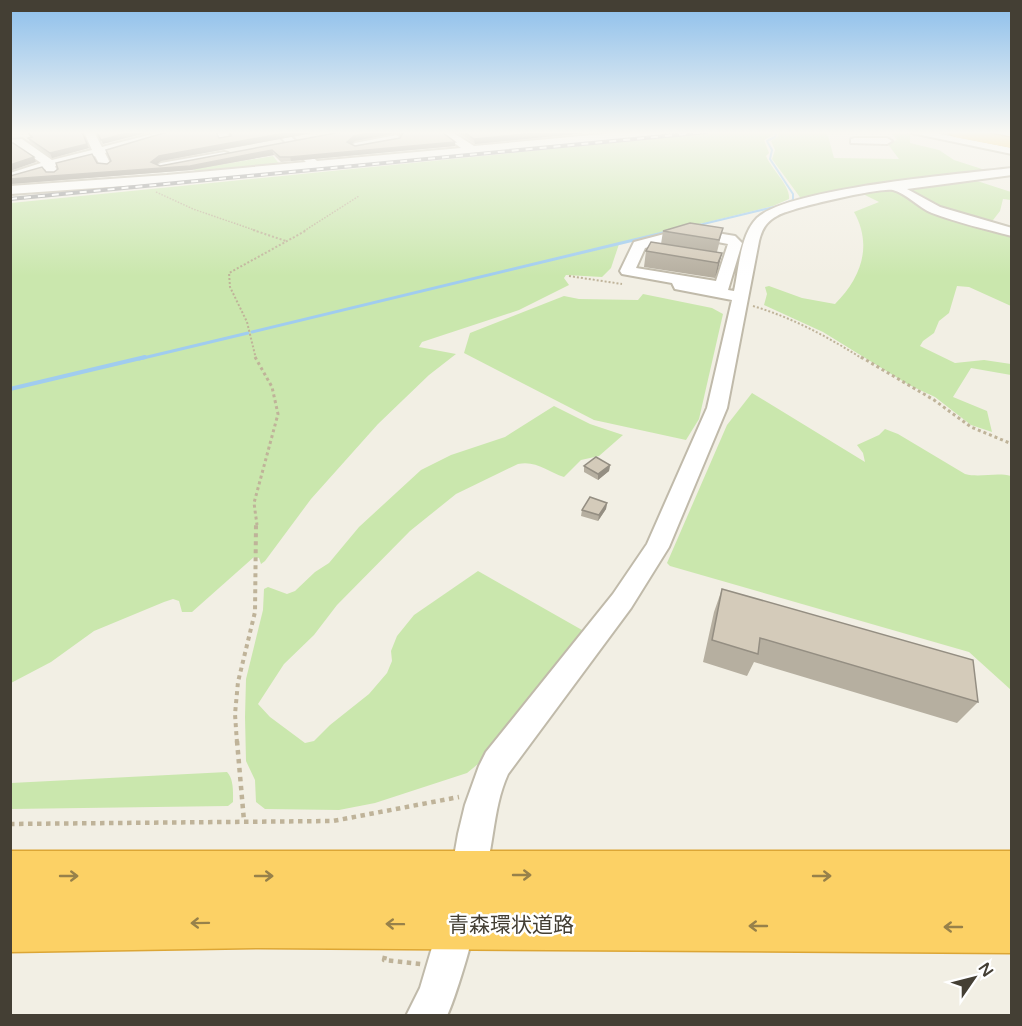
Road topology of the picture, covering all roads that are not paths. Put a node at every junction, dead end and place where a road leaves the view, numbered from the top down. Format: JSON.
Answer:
{"nodes":[{"id":1,"x":53,"y":180,"type":"edge"},
{"id":2,"x":112,"y":180,"type":"edge"},
{"id":3,"x":155,"y":180,"type":"edge"},
{"id":4,"x":942,"y":180,"type":"edge"},
{"id":5,"x":113,"y":183,"type":"junction"},
{"id":6,"x":894,"y":186,"type":"junction"},
{"id":7,"x":55,"y":187,"type":"junction"},
{"id":8,"x":10,"y":190,"type":"edge"},
{"id":9,"x":1011,"y":232,"type":"edge"},
{"id":10,"x":637,"y":249,"type":"junction"},
{"id":11,"x":660,"y":253,"type":"edge"},
{"id":12,"x":680,"y":280,"type":"junction"},
{"id":13,"x":739,"y":300,"type":"junction"},
{"id":14,"x":468,"y":875,"type":"junction"},
{"id":15,"x":10,"y":876,"type":"edge"},
{"id":16,"x":1011,"y":876,"type":"edge"},
{"id":17,"x":456,"y":925,"type":"junction"},
{"id":18,"x":10,"y":926,"type":"edge"},
{"id":19,"x":1011,"y":927,"type":"edge"},
{"id":20,"x":425,"y":1016,"type":"edge"}],
"edges":[{"from":1,"to":7,"type":"street"},
{"from":2,"to":5,"type":"street"},
{"from":3,"to":5,"type":"street"},
{"from":4,"to":6,"type":"street"},
{"from":5,"to":7,"type":"street"},
{"from":6,"to":9,"type":"street"},
{"from":6,"to":13,"type":"street"},
{"from":7,"to":8,"type":"street"},
{"from":10,"to":11,"type":"street"},
{"from":10,"to":12,"type":"street"},
{"from":10,"to":12,"type":"street"},
{"from":12,"to":13,"type":"street"},
{"from":13,"to":14,"type":"street"},
{"from":15,"to":14,"type":"highway","one_way":true},
{"from":14,"to":16,"type":"highway","one_way":true},
{"from":14,"to":17,"type":"street"},
{"from":17,"to":18,"type":"highway","name":"青森環状道路","one_way":true},
{"from":19,"to":17,"type":"highway","name":"青森環状道路","one_way":true},
{"from":17,"to":20,"type":"street"}]}
